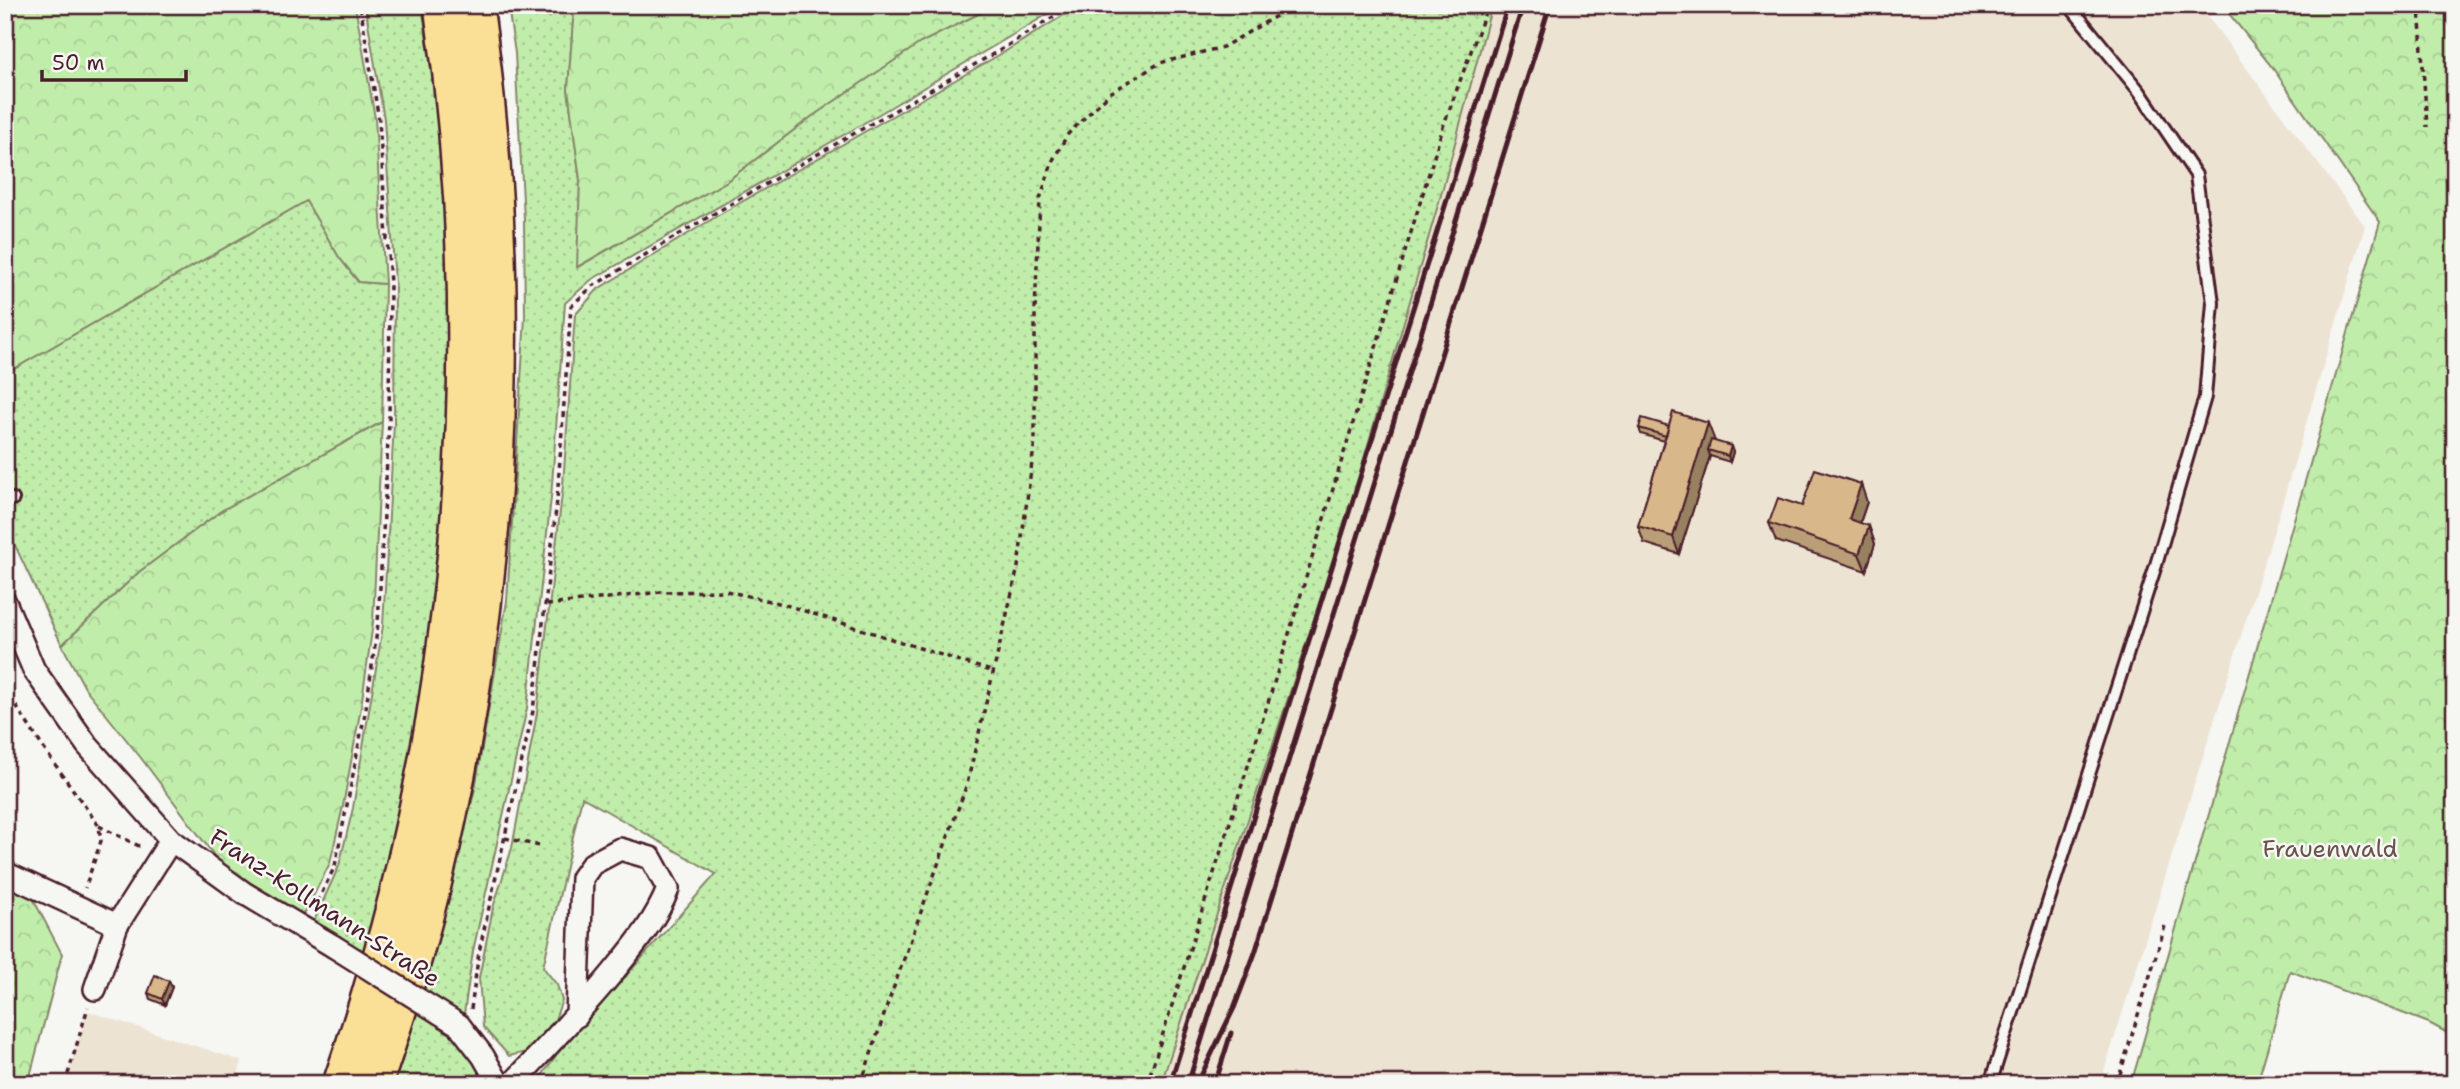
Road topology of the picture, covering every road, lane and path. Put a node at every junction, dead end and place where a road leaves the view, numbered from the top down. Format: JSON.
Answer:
{"nodes":[{"id":1,"x":360,"y":5,"type":"edge"},
{"id":2,"x":443,"y":5,"type":"edge"},
{"id":3,"x":474,"y":5,"type":"edge"},
{"id":4,"x":1072,"y":5,"type":"edge"},
{"id":5,"x":1295,"y":5,"type":"edge"},
{"id":6,"x":1488,"y":5,"type":"edge"},
{"id":7,"x":2069,"y":5,"type":"edge"},
{"id":8,"x":2419,"y":5,"type":"edge"},
{"id":9,"x":2427,"y":127,"type":"dead end"},
{"id":10,"x":5,"y":602,"type":"edge"},
{"id":11,"x":547,"y":605,"type":"junction"},
{"id":12,"x":994,"y":673,"type":"junction"},
{"id":13,"x":5,"y":689,"type":"edge"},
{"id":14,"x":99,"y":825,"type":"junction"},
{"id":15,"x":505,"y":838,"type":"junction"},
{"id":16,"x":172,"y":840,"type":"junction"},
{"id":17,"x":544,"y":847,"type":"dead end"},
{"id":18,"x":5,"y":873,"type":"edge"},
{"id":19,"x":78,"y":906,"type":"junction"},
{"id":20,"x":117,"y":925,"type":"junction"},
{"id":21,"x":2165,"y":926,"type":"dead end"},
{"id":22,"x":304,"y":928,"type":"junction"},
{"id":23,"x":95,"y":989,"type":"joint"},
{"id":24,"x":2455,"y":999,"type":"edge"},
{"id":25,"x":577,"y":1016,"type":"junction"},
{"id":26,"x":463,"y":1029,"type":"junction"},
{"id":27,"x":65,"y":1084,"type":"edge"},
{"id":28,"x":342,"y":1084,"type":"edge"},
{"id":29,"x":373,"y":1084,"type":"edge"},
{"id":30,"x":499,"y":1084,"type":"edge"},
{"id":31,"x":512,"y":1084,"type":"edge"},
{"id":32,"x":861,"y":1084,"type":"edge"},
{"id":33,"x":1147,"y":1084,"type":"edge"},
{"id":34,"x":1990,"y":1084,"type":"edge"},
{"id":35,"x":2117,"y":1084,"type":"edge"},
{"id":36,"x":2451,"y":1084,"type":"edge"}],
"edges":[{"from":1,"to":22,"type":"path"},
{"from":2,"to":28,"type":"highway"},
{"from":3,"to":29,"type":"highway"},
{"from":4,"to":11,"type":"path"},
{"from":5,"to":12,"type":"path"},
{"from":6,"to":33,"type":"path"},
{"from":7,"to":34,"type":"lane"},
{"from":8,"to":9,"type":"path"},
{"from":10,"to":16,"type":"street","name":"Franz-Kollmann-Straße"},
{"from":11,"to":12,"type":"path"},
{"from":11,"to":15,"type":"path"},
{"from":12,"to":32,"type":"path"},
{"from":13,"to":14,"type":"path"},
{"from":14,"to":16,"type":"path"},
{"from":14,"to":19,"type":"path"},
{"from":15,"to":17,"type":"path"},
{"from":15,"to":26,"type":"path"},
{"from":16,"to":20,"type":"street"},
{"from":16,"to":22,"type":"street","name":"Franz-Kollmann-Straße"},
{"from":18,"to":19,"type":"street"},
{"from":19,"to":20,"type":"street"},
{"from":20,"to":23,"type":"street"},
{"from":21,"to":35,"type":"path"},
{"from":22,"to":26,"type":"street","name":"Franz-Kollmann-Straße","bridge":true},
{"from":23,"to":27,"type":"path"},
{"from":24,"to":36,"type":"path"},
{"from":25,"to":25,"type":"street"},
{"from":25,"to":31,"type":"street"},
{"from":26,"to":30,"type":"street","name":"Franz-Kollmann-Straße"}]}
